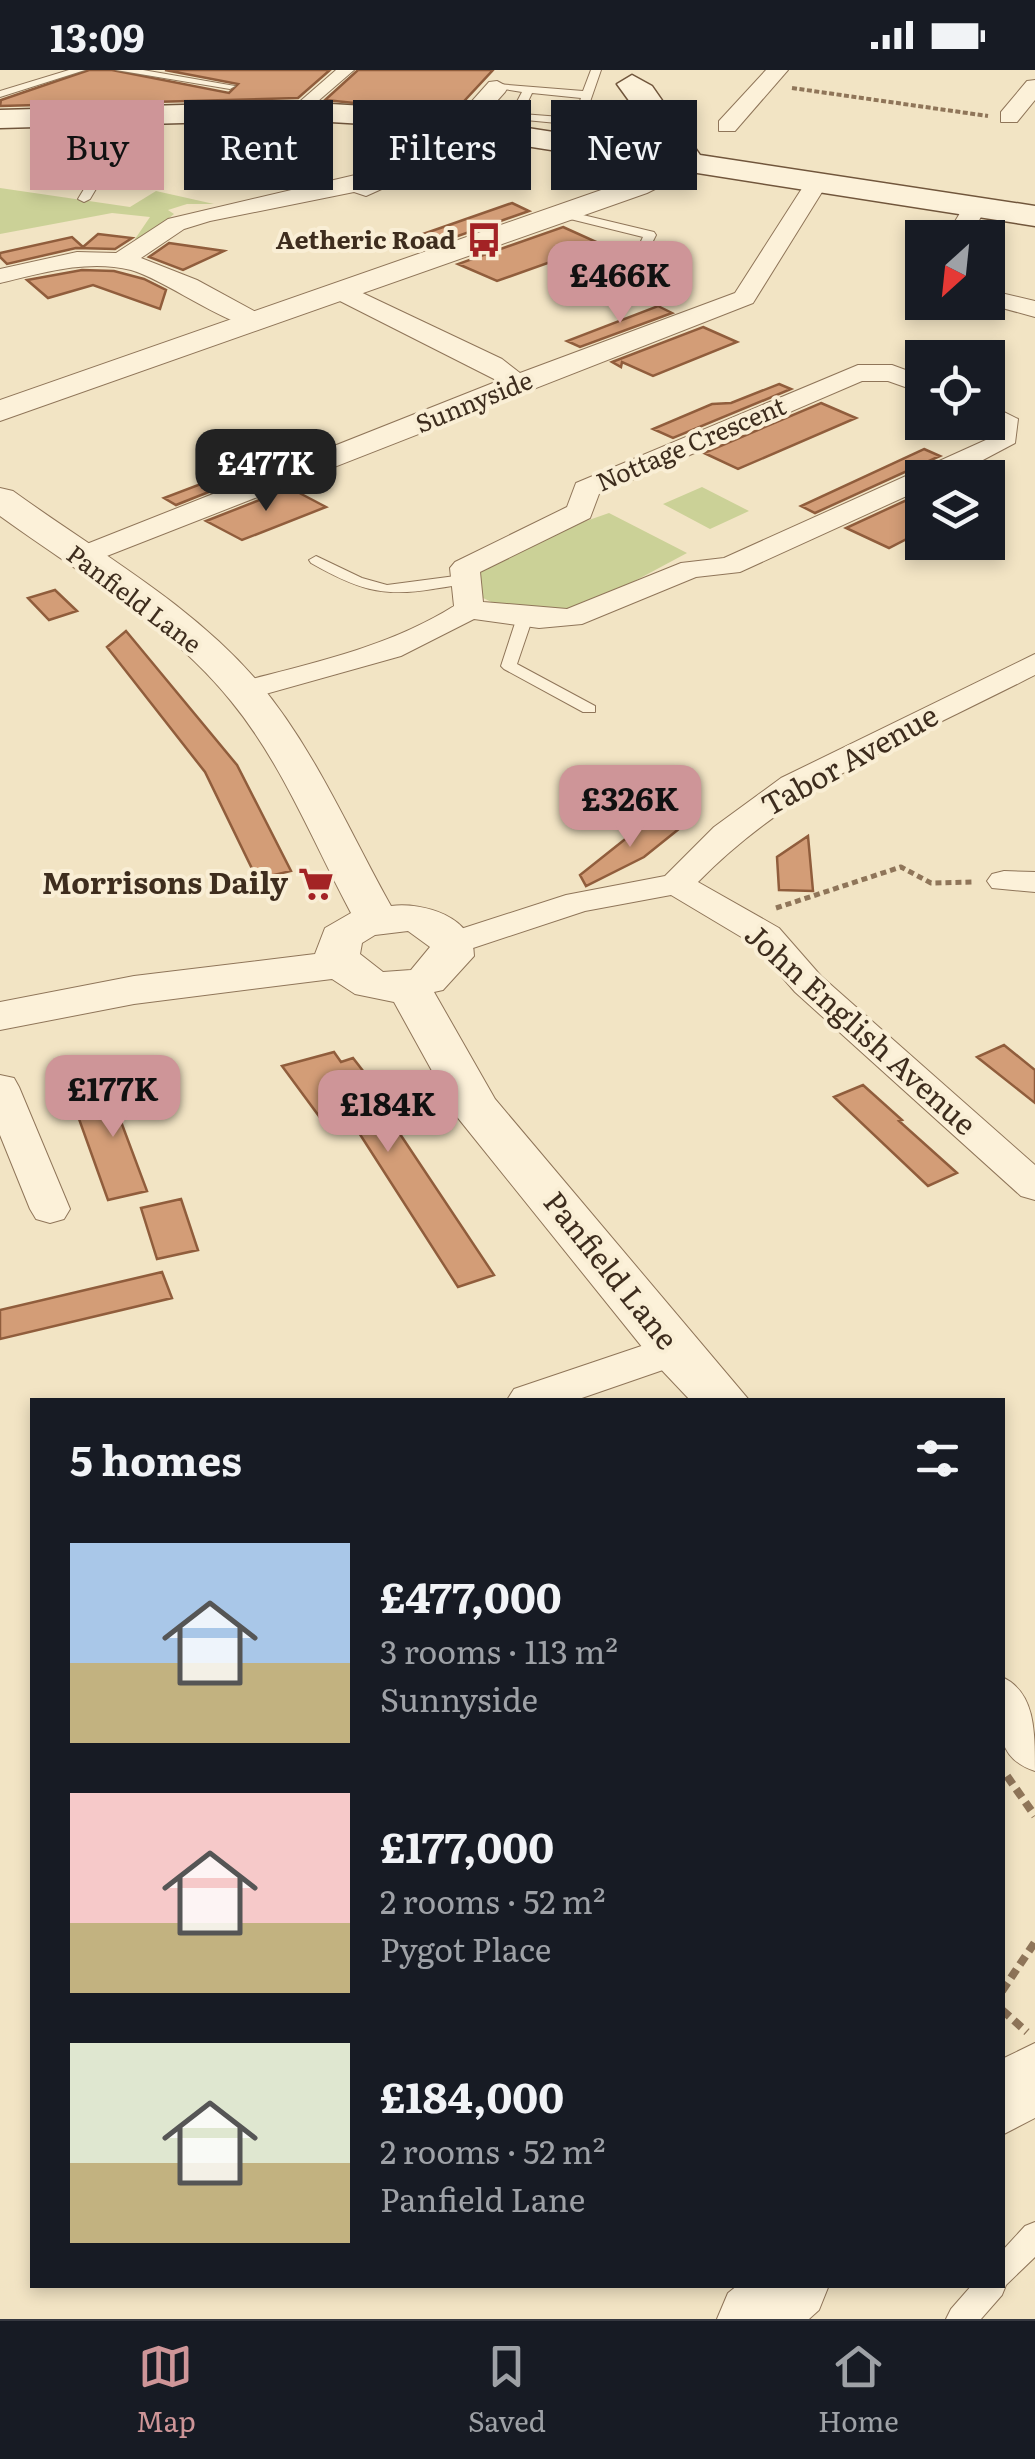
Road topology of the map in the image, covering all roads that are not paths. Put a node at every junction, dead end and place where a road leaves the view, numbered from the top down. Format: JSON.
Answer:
{"nodes":[{"id":1,"x":80,"y":70,"type":"edge"},
{"id":2,"x":121,"y":70,"type":"edge"},
{"id":3,"x":346,"y":70,"type":"edge"},
{"id":4,"x":596,"y":70,"type":"edge"},
{"id":5,"x":633,"y":77,"type":"edge"},
{"id":6,"x":772,"y":77,"type":"edge"},
{"id":7,"x":0,"y":86,"type":"edge"},
{"id":8,"x":230,"y":86,"type":"dead end"},
{"id":9,"x":1035,"y":86,"type":"edge"},
{"id":10,"x":14,"y":87,"type":"junction"},
{"id":11,"x":498,"y":87,"type":"joint"},
{"id":12,"x":529,"y":90,"type":"junction"},
{"id":13,"x":0,"y":94,"type":"edge"},
{"id":14,"x":587,"y":95,"type":"junction"},
{"id":15,"x":302,"y":100,"type":"edge"},
{"id":16,"x":486,"y":100,"type":"edge"},
{"id":17,"x":652,"y":100,"type":"edge"},
{"id":18,"x":0,"y":119,"type":"edge"},
{"id":19,"x":30,"y":119,"type":"edge"},
{"id":20,"x":1035,"y":119,"type":"edge"},
{"id":21,"x":727,"y":126,"type":"dead end"},
{"id":22,"x":697,"y":156,"type":"edge"},
{"id":23,"x":816,"y":184,"type":"junction"},
{"id":24,"x":353,"y":186,"type":"edge"},
{"id":25,"x":90,"y":190,"type":"edge"},
{"id":26,"x":612,"y":190,"type":"edge"},
{"id":27,"x":628,"y":190,"type":"edge"},
{"id":28,"x":603,"y":198,"type":"junction"},
{"id":29,"x":84,"y":200,"type":"dead end"},
{"id":30,"x":974,"y":208,"type":"junction"},
{"id":31,"x":562,"y":214,"type":"junction"},
{"id":32,"x":1035,"y":216,"type":"edge"},
{"id":33,"x":967,"y":220,"type":"edge"},
{"id":34,"x":125,"y":258,"type":"junction"},
{"id":35,"x":638,"y":260,"type":"dead end"},
{"id":36,"x":0,"y":276,"type":"edge"},
{"id":37,"x":343,"y":293,"type":"junction"},
{"id":38,"x":1005,"y":301,"type":"edge"},
{"id":39,"x":1035,"y":308,"type":"edge"},
{"id":40,"x":256,"y":322,"type":"junction"},
{"id":41,"x":905,"y":378,"type":"edge"},
{"id":42,"x":517,"y":383,"type":"junction"},
{"id":43,"x":0,"y":411,"type":"edge"},
{"id":44,"x":1001,"y":440,"type":"edge"},
{"id":45,"x":962,"y":460,"type":"edge"},
{"id":46,"x":905,"y":487,"type":"edge"},
{"id":47,"x":0,"y":499,"type":"edge"},
{"id":48,"x":79,"y":557,"type":"junction"},
{"id":49,"x":316,"y":560,"type":"dead end"},
{"id":50,"x":466,"y":594,"type":"junction"},
{"id":51,"x":525,"y":617,"type":"junction"},
{"id":52,"x":1035,"y":663,"type":"edge"},
{"id":53,"x":244,"y":691,"type":"junction"},
{"id":54,"x":589,"y":709,"type":"dead end"},
{"id":55,"x":676,"y":884,"type":"junction"},
{"id":56,"x":376,"y":918,"type":"junction"},
{"id":57,"x":452,"y":944,"type":"junction"},
{"id":58,"x":338,"y":964,"type":"junction"},
{"id":59,"x":408,"y":986,"type":"junction"},
{"id":60,"x":0,"y":1016,"type":"edge"},
{"id":61,"x":0,"y":1087,"type":"edge"},
{"id":62,"x":1035,"y":1187,"type":"edge"},
{"id":63,"x":50,"y":1209,"type":"dead end"},
{"id":64,"x":674,"y":1350,"type":"junction"},
{"id":65,"x":535,"y":1398,"type":"edge"},
{"id":66,"x":720,"y":1398,"type":"edge"},
{"id":67,"x":1035,"y":2074,"type":"edge"},
{"id":68,"x":1005,"y":2099,"type":"edge"},
{"id":69,"x":1035,"y":2236,"type":"edge"},
{"id":70,"x":1005,"y":2270,"type":"edge"},
{"id":71,"x":790,"y":2288,"type":"edge"},
{"id":72,"x":989,"y":2288,"type":"edge"},
{"id":73,"x":754,"y":2319,"type":"edge"},
{"id":74,"x":962,"y":2319,"type":"edge"}],
"edges":[{"from":1,"to":10,"type":"lane"},
{"from":2,"to":8,"type":"lane"},
{"from":3,"to":15,"type":"street"},
{"from":4,"to":14,"type":"lane"},
{"from":5,"to":17,"type":"main road"},
{"from":6,"to":21,"type":"street"},
{"from":7,"to":10,"type":"lane"},
{"from":9,"to":20,"type":"street"},
{"from":10,"to":13,"type":"lane"},
{"from":11,"to":12,"type":"lane"},
{"from":11,"to":16,"type":"street"},
{"from":12,"to":14,"type":"lane"},
{"from":12,"to":14,"type":"lane"},
{"from":18,"to":19,"type":"main road"},
{"from":22,"to":23,"type":"main road"},
{"from":23,"to":30,"type":"main road"},
{"from":23,"to":42,"type":"street","name":"Sunnyside"},
{"from":24,"to":34,"type":"street"},
{"from":25,"to":29,"type":"lane"},
{"from":26,"to":28,"type":"street"},
{"from":27,"to":28,"type":"street"},
{"from":28,"to":31,"type":"street"},
{"from":30,"to":32,"type":"main road"},
{"from":30,"to":33,"type":"street"},
{"from":31,"to":35,"type":"lane"},
{"from":31,"to":37,"type":"street"},
{"from":34,"to":36,"type":"street"},
{"from":34,"to":40,"type":"street"},
{"from":37,"to":40,"type":"street"},
{"from":37,"to":42,"type":"street"},
{"from":38,"to":39,"type":"street"},
{"from":40,"to":43,"type":"street"},
{"from":41,"to":50,"type":"street","name":"Nottage Crescent"},
{"from":42,"to":48,"type":"street","name":"Sunnyside"},
{"from":44,"to":45,"type":"street"},
{"from":46,"to":51,"type":"street"},
{"from":47,"to":48,"type":"street","name":"Panfield Lane"},
{"from":48,"to":53,"type":"street","name":"Panfield Lane"},
{"from":49,"to":50,"type":"lane"},
{"from":50,"to":51,"type":"street"},
{"from":50,"to":53,"type":"street","name":"Nottage Crescent"},
{"from":51,"to":54,"type":"lane"},
{"from":52,"to":55,"type":"street","name":"Tabor Avenue"},
{"from":53,"to":56,"type":"street","name":"Panfield Lane"},
{"from":55,"to":57,"type":"street"},
{"from":55,"to":62,"type":"street","name":"John English Avenue"},
{"from":56,"to":57,"type":"street"},
{"from":56,"to":58,"type":"street"},
{"from":57,"to":59,"type":"street"},
{"from":58,"to":59,"type":"street"},
{"from":58,"to":60,"type":"street"},
{"from":59,"to":64,"type":"street","name":"Panfield Lane"},
{"from":61,"to":63,"type":"street"},
{"from":64,"to":65,"type":"street"},
{"from":64,"to":66,"type":"street","name":"Panfield Lane"},
{"from":67,"to":68,"type":"street"},
{"from":69,"to":70,"type":"lane"},
{"from":71,"to":73,"type":"street"},
{"from":72,"to":74,"type":"lane"}]}
